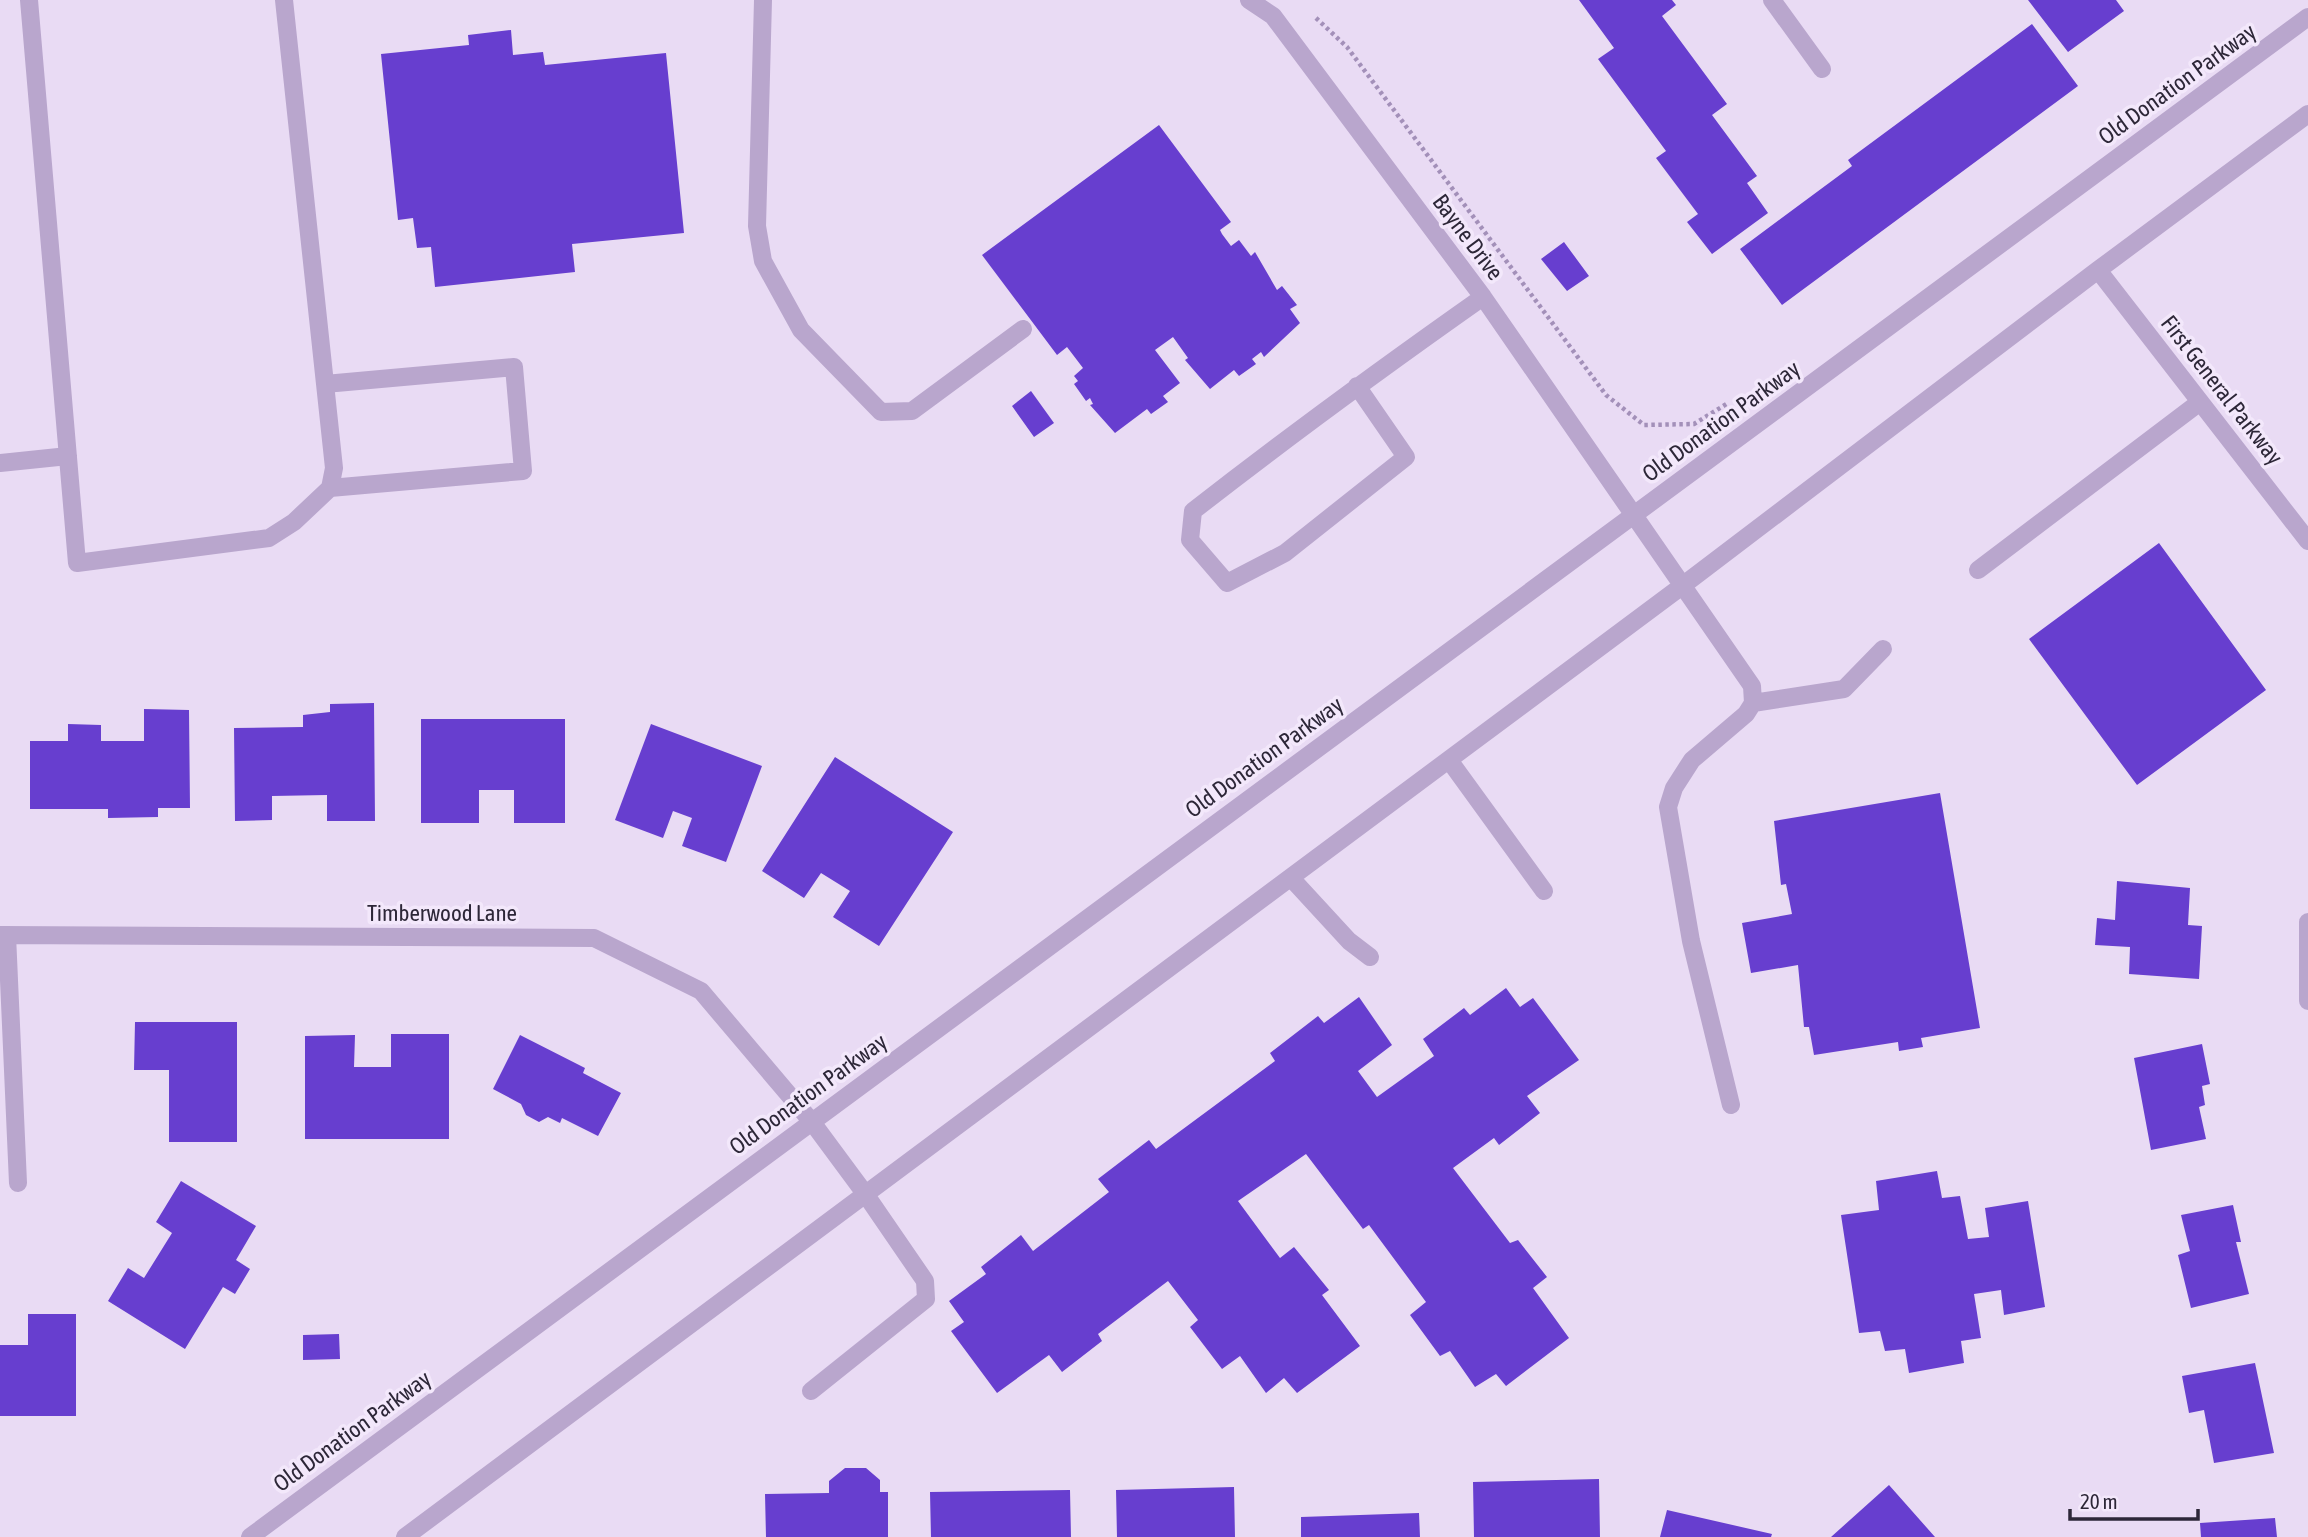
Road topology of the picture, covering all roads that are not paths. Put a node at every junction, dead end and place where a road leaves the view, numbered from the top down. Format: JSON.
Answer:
{"nodes":[{"id":1,"x":29,"y":0,"type":"edge"},
{"id":2,"x":284,"y":0,"type":"edge"},
{"id":3,"x":763,"y":0,"type":"edge"},
{"id":4,"x":1249,"y":0,"type":"edge"},
{"id":5,"x":1772,"y":0,"type":"edge"},
{"id":6,"x":2308,"y":17,"type":"edge"},
{"id":7,"x":1822,"y":69,"type":"dead end"},
{"id":8,"x":2308,"y":114,"type":"edge"},
{"id":9,"x":2098,"y":270,"type":"junction"},
{"id":10,"x":1483,"y":297,"type":"junction"},
{"id":11,"x":1023,"y":329,"type":"dead end"},
{"id":12,"x":325,"y":384,"type":"junction"},
{"id":13,"x":1357,"y":386,"type":"junction"},
{"id":14,"x":2200,"y":402,"type":"junction"},
{"id":15,"x":68,"y":456,"type":"junction"},
{"id":16,"x":0,"y":463,"type":"edge"},
{"id":17,"x":330,"y":488,"type":"junction"},
{"id":18,"x":1635,"y":514,"type":"junction"},
{"id":19,"x":2308,"y":541,"type":"edge"},
{"id":20,"x":1978,"y":570,"type":"dead end"},
{"id":21,"x":1682,"y":586,"type":"junction"},
{"id":22,"x":1883,"y":649,"type":"dead end"},
{"id":23,"x":1752,"y":703,"type":"junction"},
{"id":24,"x":1449,"y":760,"type":"junction"},
{"id":25,"x":1291,"y":878,"type":"junction"},
{"id":26,"x":1544,"y":891,"type":"dead end"},
{"id":27,"x":2308,"y":922,"type":"edge"},
{"id":28,"x":4,"y":935,"type":"edge"},
{"id":29,"x":1370,"y":957,"type":"dead end"},
{"id":30,"x":2308,"y":1001,"type":"edge"},
{"id":31,"x":1731,"y":1105,"type":"dead end"},
{"id":32,"x":812,"y":1122,"type":"junction"},
{"id":33,"x":18,"y":1183,"type":"dead end"},
{"id":34,"x":866,"y":1195,"type":"junction"},
{"id":35,"x":811,"y":1391,"type":"dead end"},
{"id":36,"x":250,"y":1537,"type":"edge"},
{"id":37,"x":405,"y":1537,"type":"edge"}],
"edges":[{"from":1,"to":15,"type":"street"},
{"from":2,"to":12,"type":"street"},
{"from":3,"to":11,"type":"street"},
{"from":4,"to":10,"type":"street","name":"Bayne Drive"},
{"from":5,"to":7,"type":"street"},
{"from":6,"to":18,"type":"street","name":"Old Donation Parkway"},
{"from":8,"to":9,"type":"street"},
{"from":9,"to":14,"type":"street","name":"First General Parkway"},
{"from":9,"to":21,"type":"street"},
{"from":10,"to":13,"type":"street"},
{"from":10,"to":18,"type":"street","name":"Bayne Drive"},
{"from":12,"to":17,"type":"street"},
{"from":12,"to":17,"type":"street"},
{"from":13,"to":13,"type":"street"},
{"from":14,"to":19,"type":"street","name":"First General Parkway"},
{"from":14,"to":20,"type":"street"},
{"from":15,"to":16,"type":"street"},
{"from":15,"to":17,"type":"street"},
{"from":18,"to":21,"type":"street","name":"Bayne Drive"},
{"from":18,"to":32,"type":"street","name":"Old Donation Parkway"},
{"from":21,"to":23,"type":"street","name":"Bayne Drive"},
{"from":21,"to":24,"type":"street"},
{"from":22,"to":23,"type":"street"},
{"from":23,"to":31,"type":"street"},
{"from":24,"to":25,"type":"street"},
{"from":24,"to":26,"type":"street"},
{"from":25,"to":29,"type":"street"},
{"from":25,"to":34,"type":"street"},
{"from":27,"to":30,"type":"street"},
{"from":28,"to":32,"type":"street","name":"Timberwood Lane"},
{"from":28,"to":33,"type":"street"},
{"from":32,"to":34,"type":"street","name":"Timberwood Lane"},
{"from":32,"to":36,"type":"street","name":"Old Donation Parkway"},
{"from":34,"to":35,"type":"street","name":"Timberwood Lane"},
{"from":34,"to":37,"type":"street"}]}
